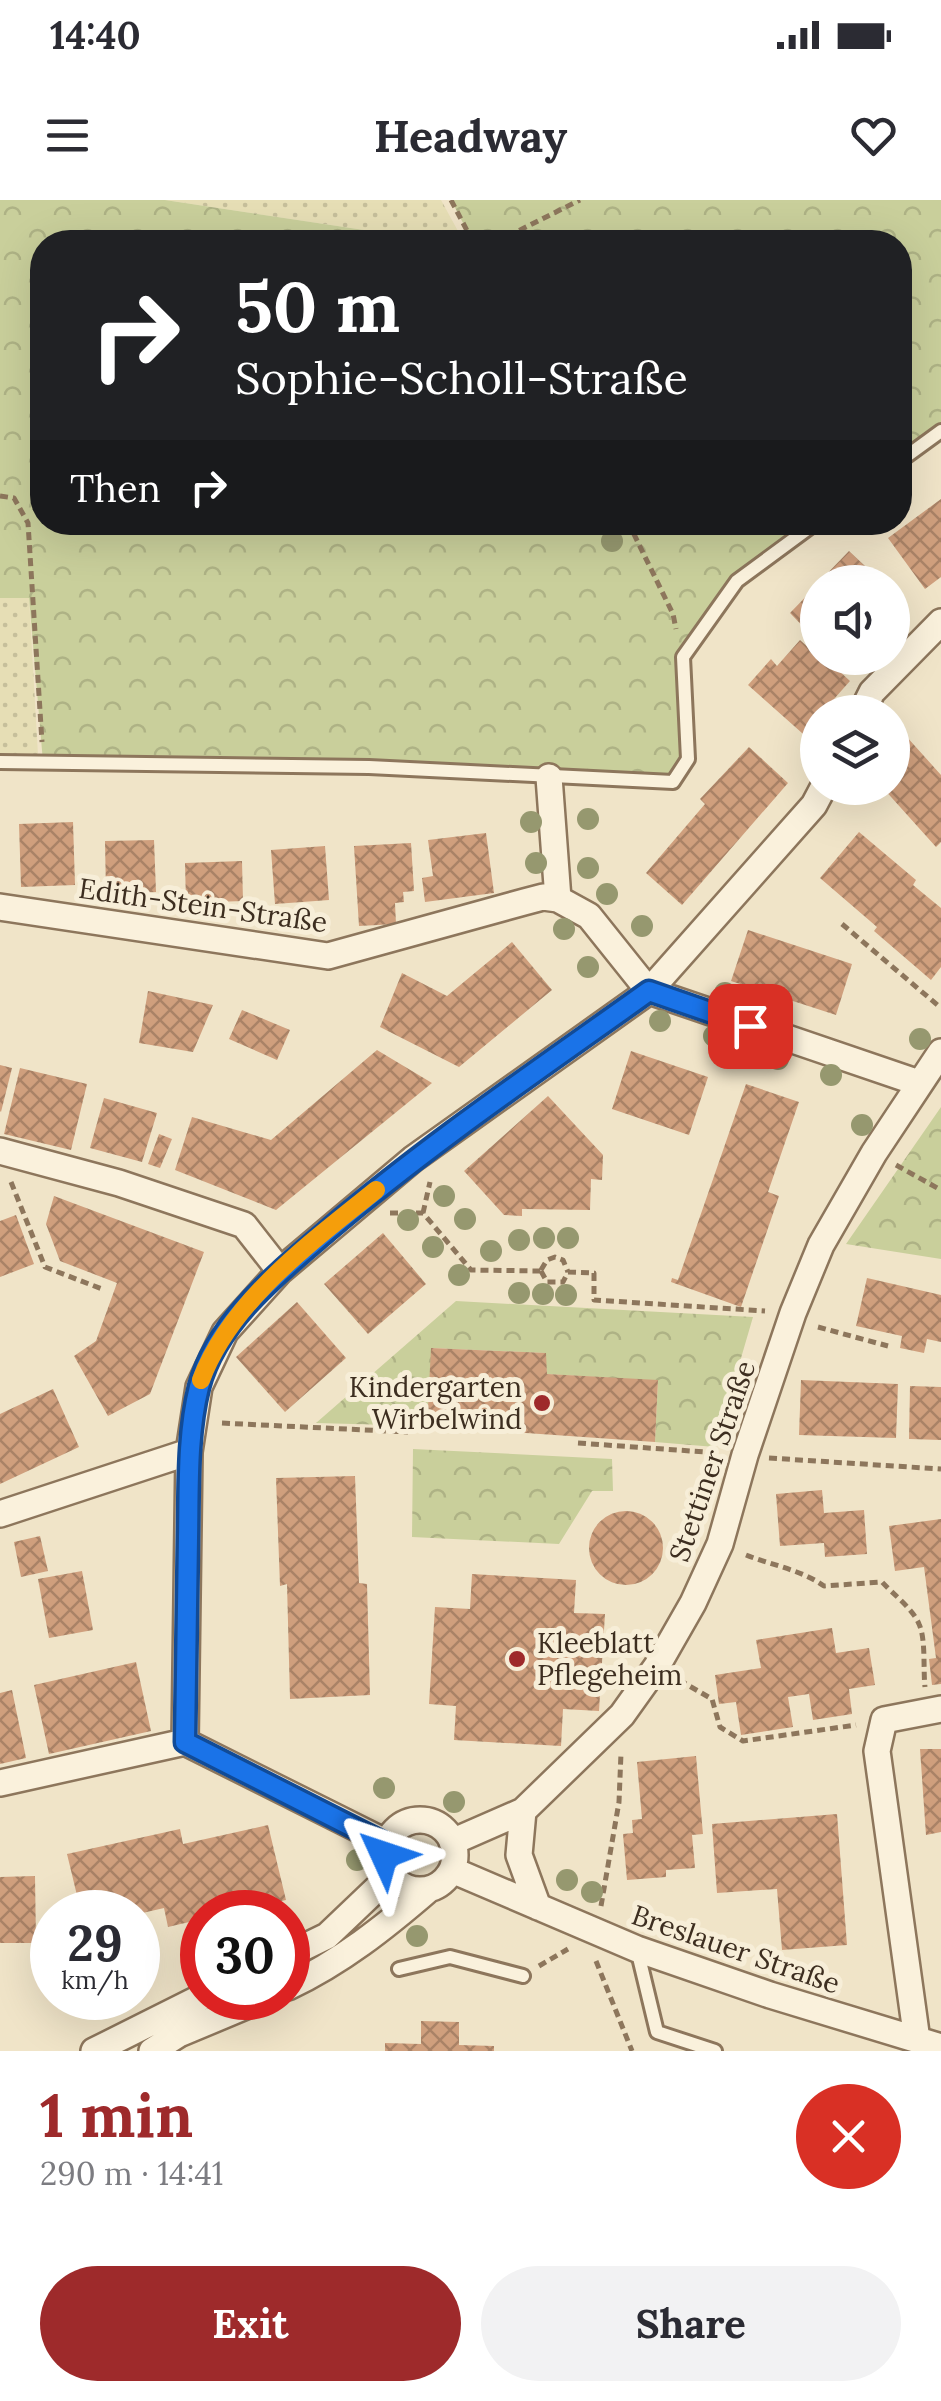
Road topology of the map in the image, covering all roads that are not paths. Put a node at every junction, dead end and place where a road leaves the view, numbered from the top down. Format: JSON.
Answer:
{"nodes":[{"id":1,"x":941,"y":430,"type":"edge"},
{"id":2,"x":912,"y":452,"type":"edge"},
{"id":3,"x":800,"y":535,"type":"edge"},
{"id":4,"x":941,"y":622,"type":"edge"},
{"id":5,"x":870,"y":695,"type":"edge"},
{"id":6,"x":0,"y":762,"type":"edge"},
{"id":7,"x":549,"y":776,"type":"junction"},
{"id":8,"x":819,"y":805,"type":"edge"},
{"id":9,"x":558,"y":899,"type":"junction"},
{"id":10,"x":0,"y":906,"type":"edge"},
{"id":11,"x":649,"y":991,"type":"junction"},
{"id":12,"x":941,"y":1052,"type":"edge"},
{"id":13,"x":919,"y":1083,"type":"junction"},
{"id":14,"x":4,"y":1163,"type":"edge"},
{"id":15,"x":280,"y":1271,"type":"junction"},
{"id":16,"x":189,"y":1452,"type":"junction"},
{"id":17,"x":0,"y":1514,"type":"edge"},
{"id":18,"x":934,"y":1709,"type":"edge"},
{"id":19,"x":185,"y":1742,"type":"junction"},
{"id":20,"x":0,"y":1783,"type":"edge"},
{"id":21,"x":523,"y":1810,"type":"junction"},
{"id":22,"x":452,"y":1842,"type":"junction"},
{"id":23,"x":386,"y":1844,"type":"junction"},
{"id":24,"x":452,"y":1870,"type":"junction"},
{"id":25,"x":391,"y":1875,"type":"junction"},
{"id":26,"x":429,"y":1889,"type":"junction"},
{"id":27,"x":538,"y":1907,"type":"junction"},
{"id":28,"x":310,"y":1944,"type":"edge"},
{"id":29,"x":636,"y":1949,"type":"junction"},
{"id":30,"x":399,"y":1969,"type":"dead end"},
{"id":31,"x":310,"y":1976,"type":"edge"},
{"id":32,"x":523,"y":1976,"type":"road end"},
{"id":33,"x":180,"y":2008,"type":"edge"},
{"id":34,"x":213,"y":2020,"type":"edge"},
{"id":35,"x":929,"y":2044,"type":"edge"},
{"id":36,"x":94,"y":2051,"type":"edge"},
{"id":37,"x":152,"y":2051,"type":"edge"},
{"id":38,"x":715,"y":2051,"type":"edge"}],
"edges":[{"from":1,"to":2,"type":"lane"},
{"from":3,"to":7,"type":"lane"},
{"from":4,"to":5,"type":"street"},
{"from":6,"to":7,"type":"lane"},
{"from":7,"to":9,"type":"street"},
{"from":8,"to":11,"type":"street"},
{"from":9,"to":10,"type":"street","name":"Edith-Stein-Straße"},
{"from":9,"to":11,"type":"street"},
{"from":11,"to":13,"type":"street"},
{"from":11,"to":15,"type":"street"},
{"from":12,"to":13,"type":"street","name":"Stettiner Straße"},
{"from":13,"to":21,"type":"street","name":"Stettiner Straße"},
{"from":14,"to":15,"type":"street"},
{"from":15,"to":16,"type":"street"},
{"from":16,"to":17,"type":"street"},
{"from":16,"to":19,"type":"street"},
{"from":18,"to":35,"type":"street","name":"Breslauer Straße"},
{"from":19,"to":20,"type":"street"},
{"from":19,"to":23,"type":"street"},
{"from":21,"to":22,"type":"street","name":"Stettiner Straße"},
{"from":21,"to":27,"type":"street"},
{"from":22,"to":23,"type":"street"},
{"from":22,"to":24,"type":"street"},
{"from":23,"to":25,"type":"street"},
{"from":24,"to":26,"type":"street"},
{"from":24,"to":27,"type":"street","name":"Breslauer Straße"},
{"from":25,"to":26,"type":"street"},
{"from":25,"to":28,"type":"street"},
{"from":26,"to":31,"type":"street"},
{"from":27,"to":29,"type":"street","name":"Breslauer Straße"},
{"from":29,"to":35,"type":"street","name":"Breslauer Straße"},
{"from":29,"to":38,"type":"lane"},
{"from":30,"to":32,"type":"lane"},
{"from":33,"to":36,"type":"street"},
{"from":34,"to":37,"type":"street"}]}
